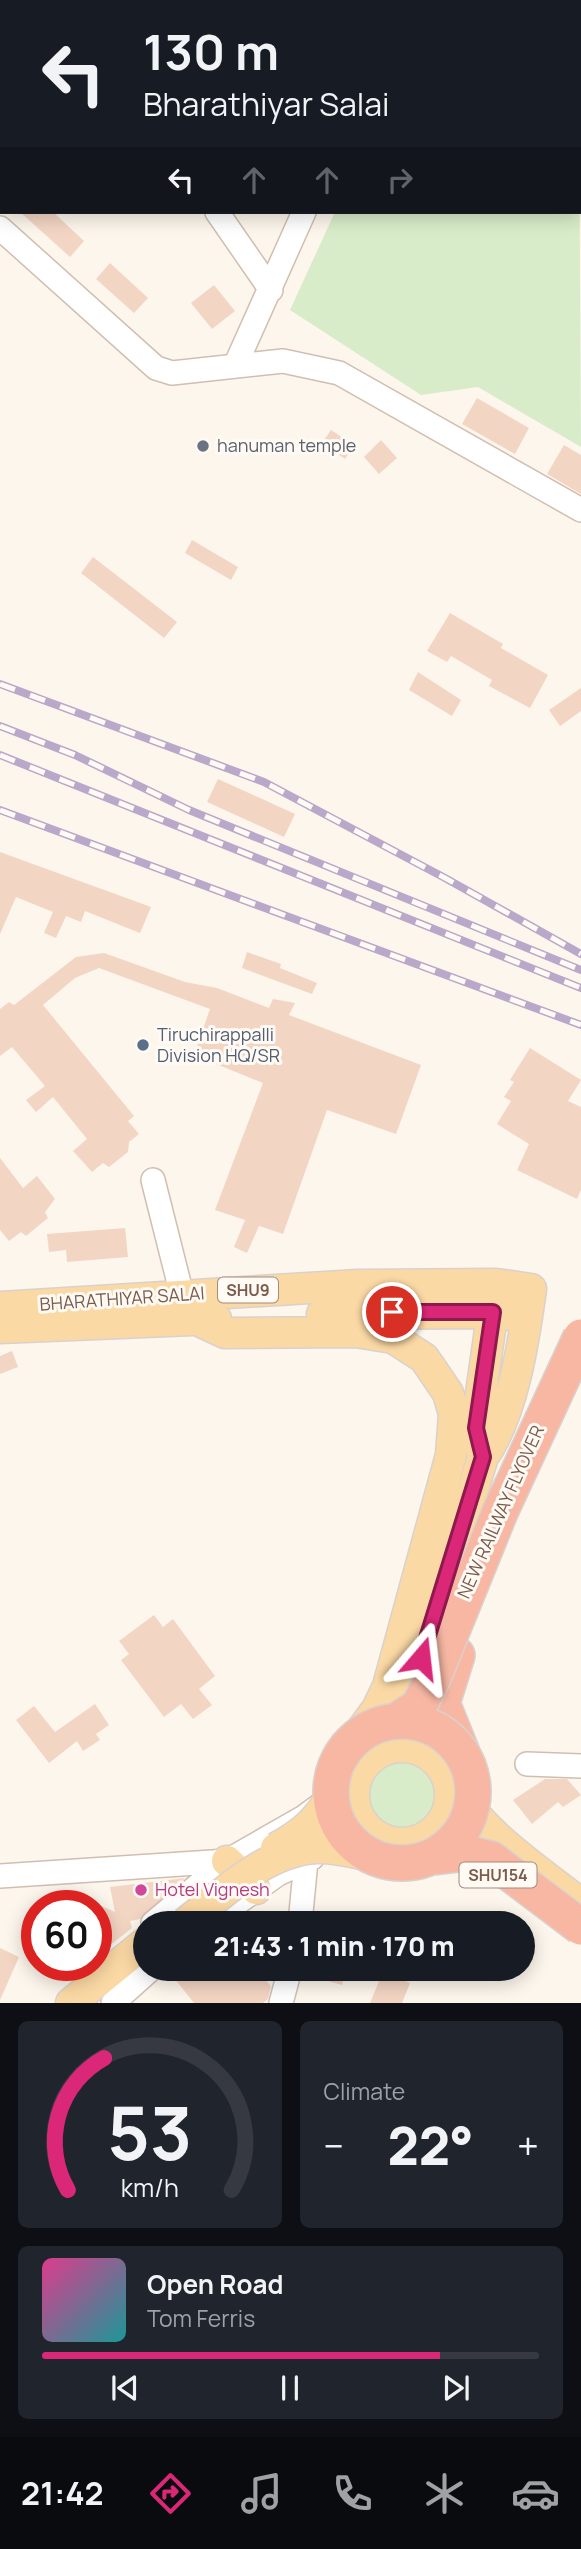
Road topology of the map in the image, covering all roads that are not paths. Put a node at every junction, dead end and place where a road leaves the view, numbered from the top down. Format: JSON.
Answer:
{"nodes":[{"id":1,"x":218,"y":214,"type":"edge"},
{"id":2,"x":303,"y":214,"type":"edge"},
{"id":3,"x":0,"y":229,"type":"edge"},
{"id":4,"x":271,"y":290,"type":"junction"},
{"id":5,"x":235,"y":366,"type":"junction"},
{"id":6,"x":581,"y":510,"type":"edge"},
{"id":7,"x":153,"y":1180,"type":"dead end"},
{"id":8,"x":494,"y":1298,"type":"junction"},
{"id":9,"x":0,"y":1307,"type":"edge"},
{"id":10,"x":190,"y":1307,"type":"junction"},
{"id":11,"x":0,"y":1328,"type":"edge"},
{"id":12,"x":581,"y":1336,"type":"edge"},
{"id":13,"x":581,"y":1367,"type":"edge"},
{"id":14,"x":483,"y":1457,"type":"junction"},
{"id":15,"x":414,"y":1680,"type":"junction"},
{"id":16,"x":398,"y":1720,"type":"junction"},
{"id":17,"x":361,"y":1757,"type":"junction"},
{"id":18,"x":446,"y":1760,"type":"junction"},
{"id":19,"x":527,"y":1764,"type":"dead end"},
{"id":20,"x":581,"y":1766,"type":"edge"},
{"id":21,"x":330,"y":1799,"type":"junction"},
{"id":22,"x":472,"y":1809,"type":"junction"},
{"id":23,"x":398,"y":1849,"type":"junction"},
{"id":24,"x":227,"y":1860,"type":"junction"},
{"id":25,"x":306,"y":1861,"type":"junction"},
{"id":26,"x":0,"y":1876,"type":"edge"},
{"id":27,"x":256,"y":1889,"type":"junction"},
{"id":28,"x":581,"y":1904,"type":"edge"},
{"id":29,"x":167,"y":1911,"type":"edge"},
{"id":30,"x":185,"y":1911,"type":"edge"},
{"id":31,"x":201,"y":1911,"type":"edge"},
{"id":32,"x":226,"y":1911,"type":"edge"},
{"id":33,"x":301,"y":1911,"type":"edge"},
{"id":34,"x":581,"y":1914,"type":"edge"},
{"id":35,"x":581,"y":1927,"type":"edge"},
{"id":36,"x":581,"y":1937,"type":"edge"},
{"id":37,"x":133,"y":1940,"type":"edge"},
{"id":38,"x":133,"y":1952,"type":"edge"},
{"id":39,"x":133,"y":1964,"type":"edge"},
{"id":40,"x":138,"y":1981,"type":"edge"},
{"id":41,"x":287,"y":1981,"type":"edge"},
{"id":42,"x":53,"y":2003,"type":"edge"},
{"id":43,"x":71,"y":2003,"type":"edge"},
{"id":44,"x":86,"y":2003,"type":"edge"},
{"id":45,"x":113,"y":2003,"type":"edge"},
{"id":46,"x":281,"y":2003,"type":"edge"}],
"edges":[{"from":1,"to":4,"type":"street"},
{"from":2,"to":4,"type":"street"},
{"from":3,"to":5,"type":"street"},
{"from":4,"to":5,"type":"street"},
{"from":5,"to":6,"type":"street"},
{"from":7,"to":10,"type":"street"},
{"from":8,"to":10,"type":"main road","name":"BHARATHIYAR SALAI","number":"SHU9"},
{"from":8,"to":14,"type":"main road"},
{"from":8,"to":14,"type":"main road","name":"BHARATHIYAR SALAI"},
{"from":9,"to":10,"type":"main road","name":"BHARATHIYAR SALAI","number":"SHU9"},
{"from":10,"to":11,"type":"main road","name":"BHARATHIYAR SALAI","number":"SHU9"},
{"from":10,"to":17,"type":"main road"},
{"from":12,"to":16,"type":"highway","name":"NEW RAILWAY FLYOVER","bridge":true},
{"from":13,"to":18,"type":"highway","name":"NEW RAILWAY FLYOVER"},
{"from":14,"to":15,"type":"main road"},
{"from":15,"to":17,"type":"main road"},
{"from":15,"to":18,"type":"main road"},
{"from":16,"to":17,"type":"highway","bridge":true},
{"from":16,"to":18,"type":"highway","bridge":true},
{"from":17,"to":18,"type":"main road"},
{"from":17,"to":21,"type":"highway","bridge":true},
{"from":17,"to":23,"type":"main road"},
{"from":17,"to":24,"type":"street"},
{"from":18,"to":22,"type":"highway","name":"NEW RAILWAY FLYOVER","bridge":true},
{"from":18,"to":23,"type":"main road"},
{"from":18,"to":28,"type":"main road"},
{"from":19,"to":20,"type":"street"},
{"from":21,"to":23,"type":"highway","bridge":true},
{"from":21,"to":30,"type":"main road","bridge":true},
{"from":22,"to":23,"type":"highway","bridge":true},
{"from":22,"to":34,"type":"highway"},
{"from":23,"to":25,"type":"street"},
{"from":23,"to":31,"type":"main road","bridge":true},
{"from":23,"to":35,"type":"highway","bridge":true},
{"from":23,"to":36,"type":"main road","number":"SHU154"},
{"from":24,"to":26,"type":"street"},
{"from":24,"to":27,"type":"main road"},
{"from":24,"to":29,"type":"street"},
{"from":25,"to":27,"type":"street"},
{"from":25,"to":33,"type":"street"},
{"from":27,"to":32,"type":"street"},
{"from":37,"to":42,"type":"street"},
{"from":38,"to":43,"type":"main road"},
{"from":39,"to":44,"type":"main road"},
{"from":40,"to":45,"type":"street"},
{"from":41,"to":46,"type":"street"}]}
